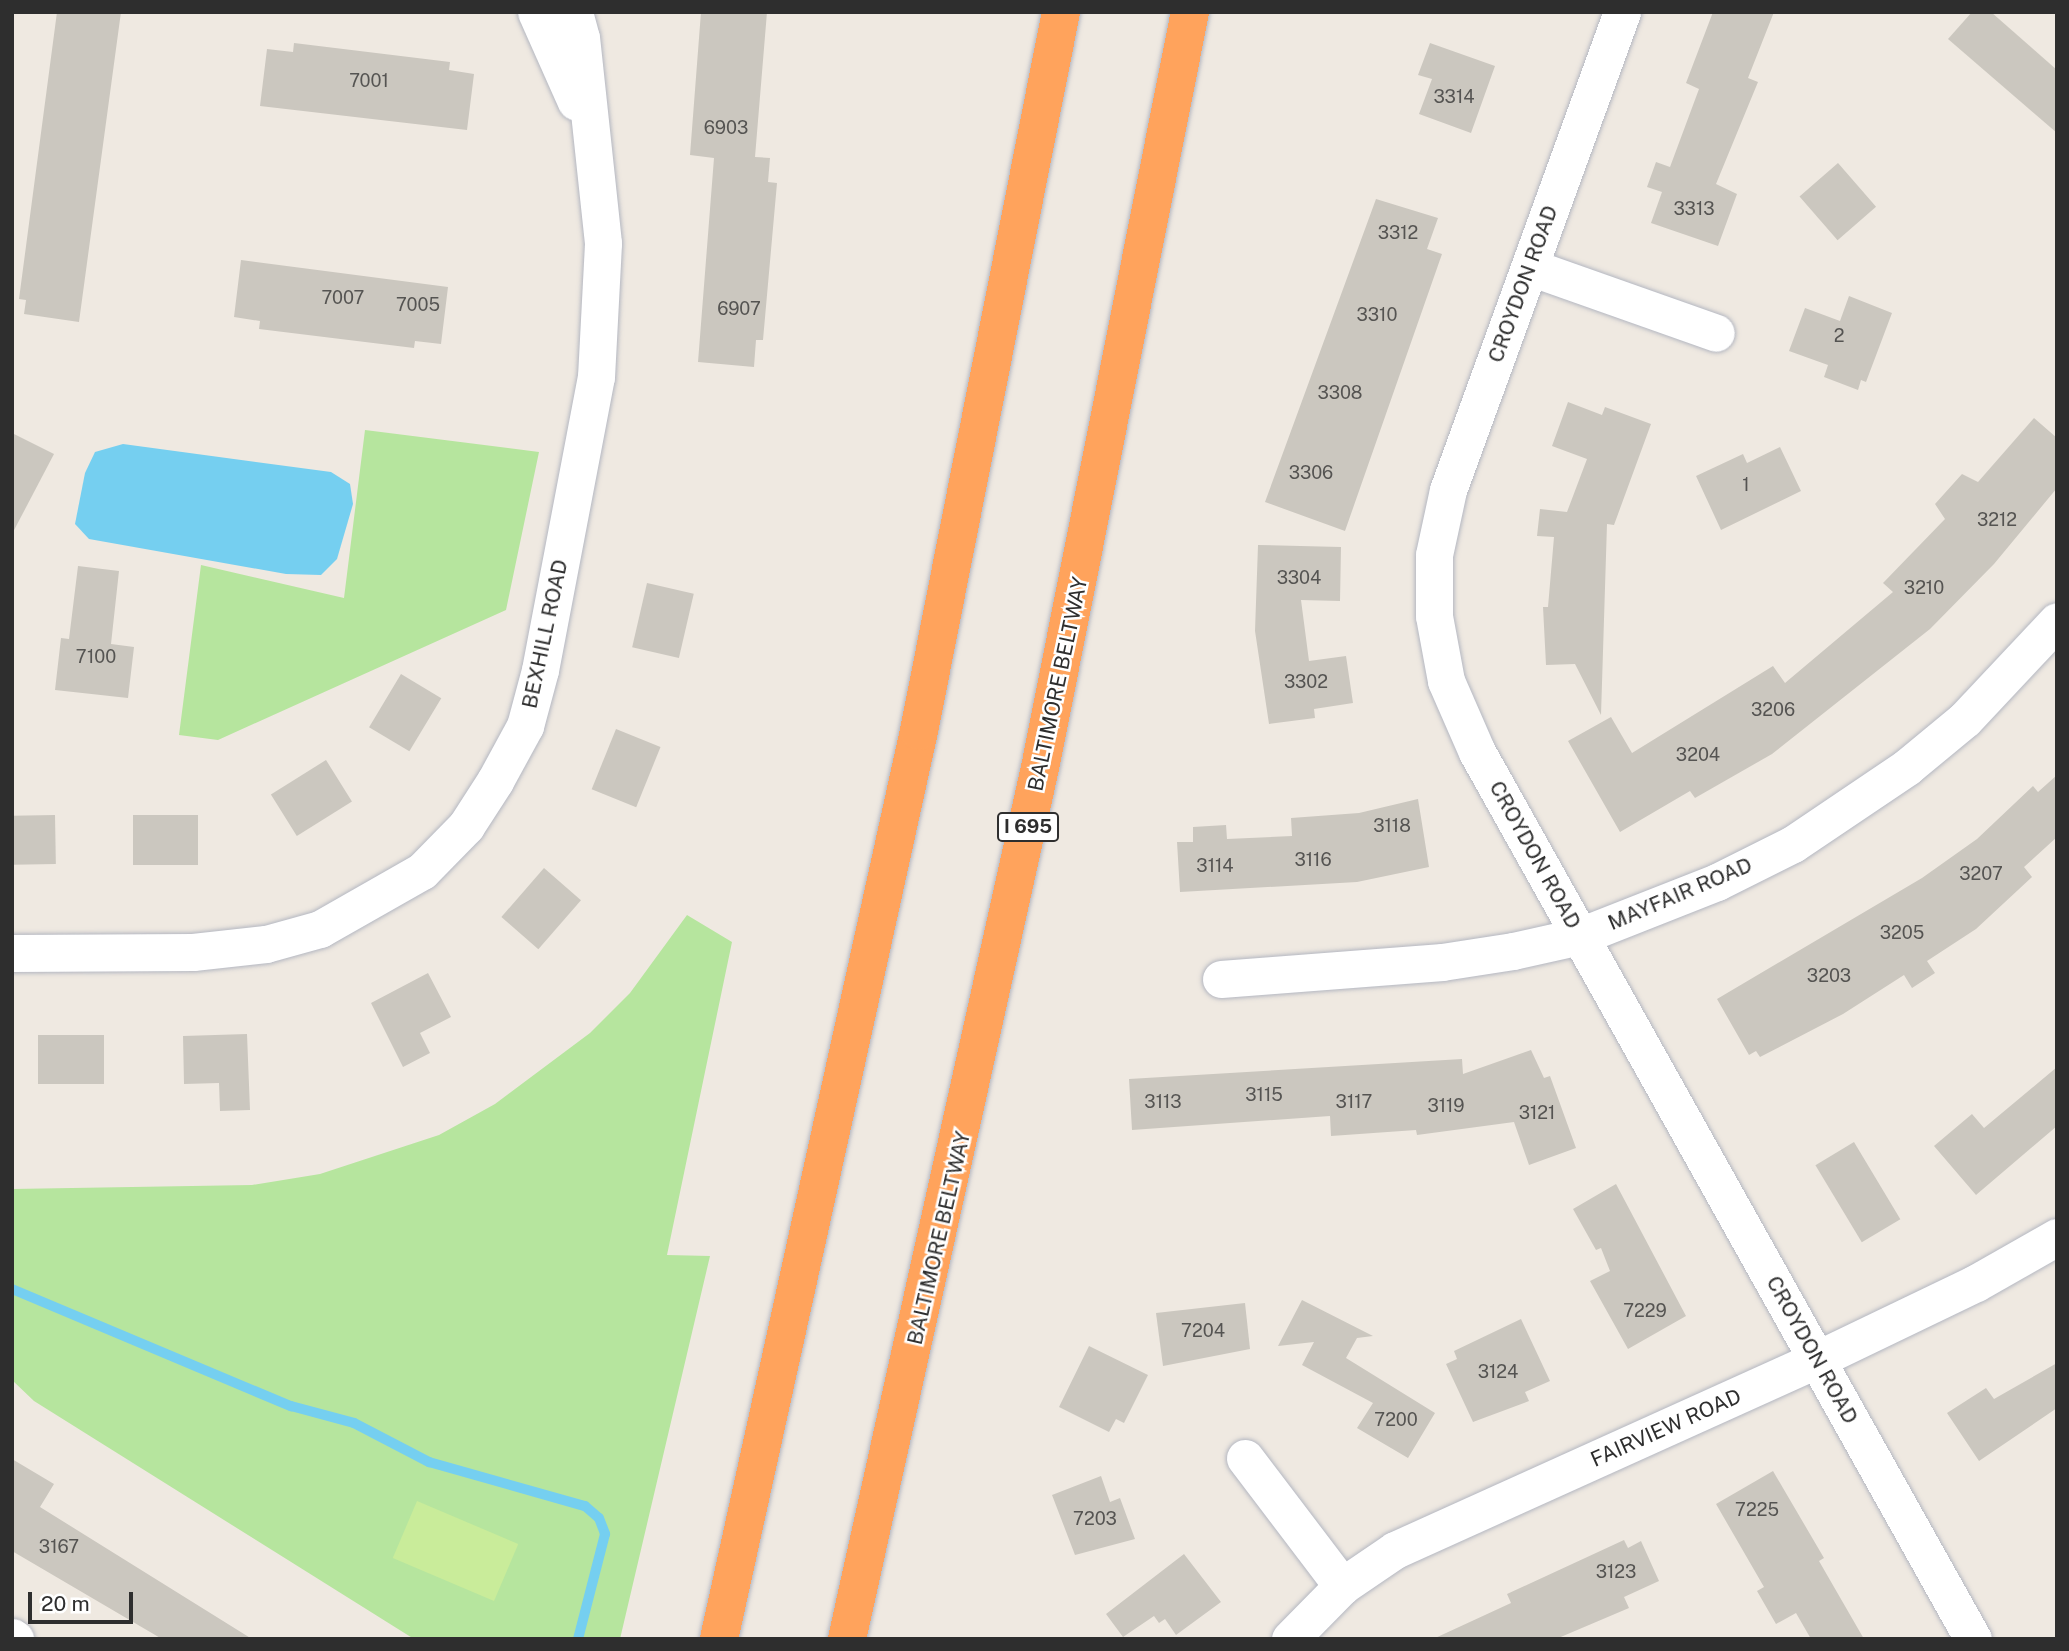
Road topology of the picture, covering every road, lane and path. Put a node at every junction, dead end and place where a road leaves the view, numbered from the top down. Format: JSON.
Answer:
{"nodes":[{"id":1,"x":536,"y":12,"type":"edge"},
{"id":2,"x":574,"y":12,"type":"edge"},
{"id":3,"x":1061,"y":12,"type":"edge"},
{"id":4,"x":1190,"y":12,"type":"edge"},
{"id":5,"x":1622,"y":12,"type":"edge"},
{"id":6,"x":595,"y":148,"type":"junction"},
{"id":7,"x":1530,"y":267,"type":"junction"},
{"id":8,"x":1716,"y":333,"type":"dead end"},
{"id":9,"x":2057,"y":621,"type":"edge"},
{"id":10,"x":1580,"y":936,"type":"junction"},
{"id":11,"x":12,"y":953,"type":"edge"},
{"id":12,"x":1221,"y":979,"type":"dead end"},
{"id":13,"x":2057,"y":1237,"type":"edge"},
{"id":14,"x":1818,"y":1359,"type":"junction"},
{"id":15,"x":1245,"y":1458,"type":"dead end"},
{"id":16,"x":1342,"y":1586,"type":"junction"},
{"id":17,"x":719,"y":1639,"type":"edge"},
{"id":18,"x":847,"y":1639,"type":"edge"},
{"id":19,"x":1290,"y":1639,"type":"edge"},
{"id":20,"x":1973,"y":1639,"type":"edge"}],
"edges":[{"from":1,"to":6,"type":"street","name":"BEXHILL ROAD"},
{"from":2,"to":6,"type":"street","name":"BEXHILL ROAD"},
{"from":3,"to":17,"type":"highway"},
{"from":4,"to":18,"type":"highway","name":"BALTIMORE BELTWAY","number":"I 695"},
{"from":5,"to":7,"type":"street","name":"CROYDON ROAD"},
{"from":6,"to":11,"type":"street","name":"BEXHILL ROAD"},
{"from":7,"to":8,"type":"street"},
{"from":7,"to":10,"type":"street","name":"CROYDON ROAD"},
{"from":9,"to":10,"type":"street","name":"MAYFAIR ROAD"},
{"from":10,"to":12,"type":"street","name":"MAYFAIR ROAD"},
{"from":10,"to":14,"type":"street","name":"CROYDON ROAD"},
{"from":13,"to":14,"type":"street","name":"FAIRVIEW ROAD"},
{"from":14,"to":16,"type":"street","name":"FAIRVIEW ROAD"},
{"from":14,"to":20,"type":"street","name":"CROYDON ROAD"},
{"from":15,"to":16,"type":"street"},
{"from":16,"to":19,"type":"street","name":"FAIRVIEW ROAD"}]}
